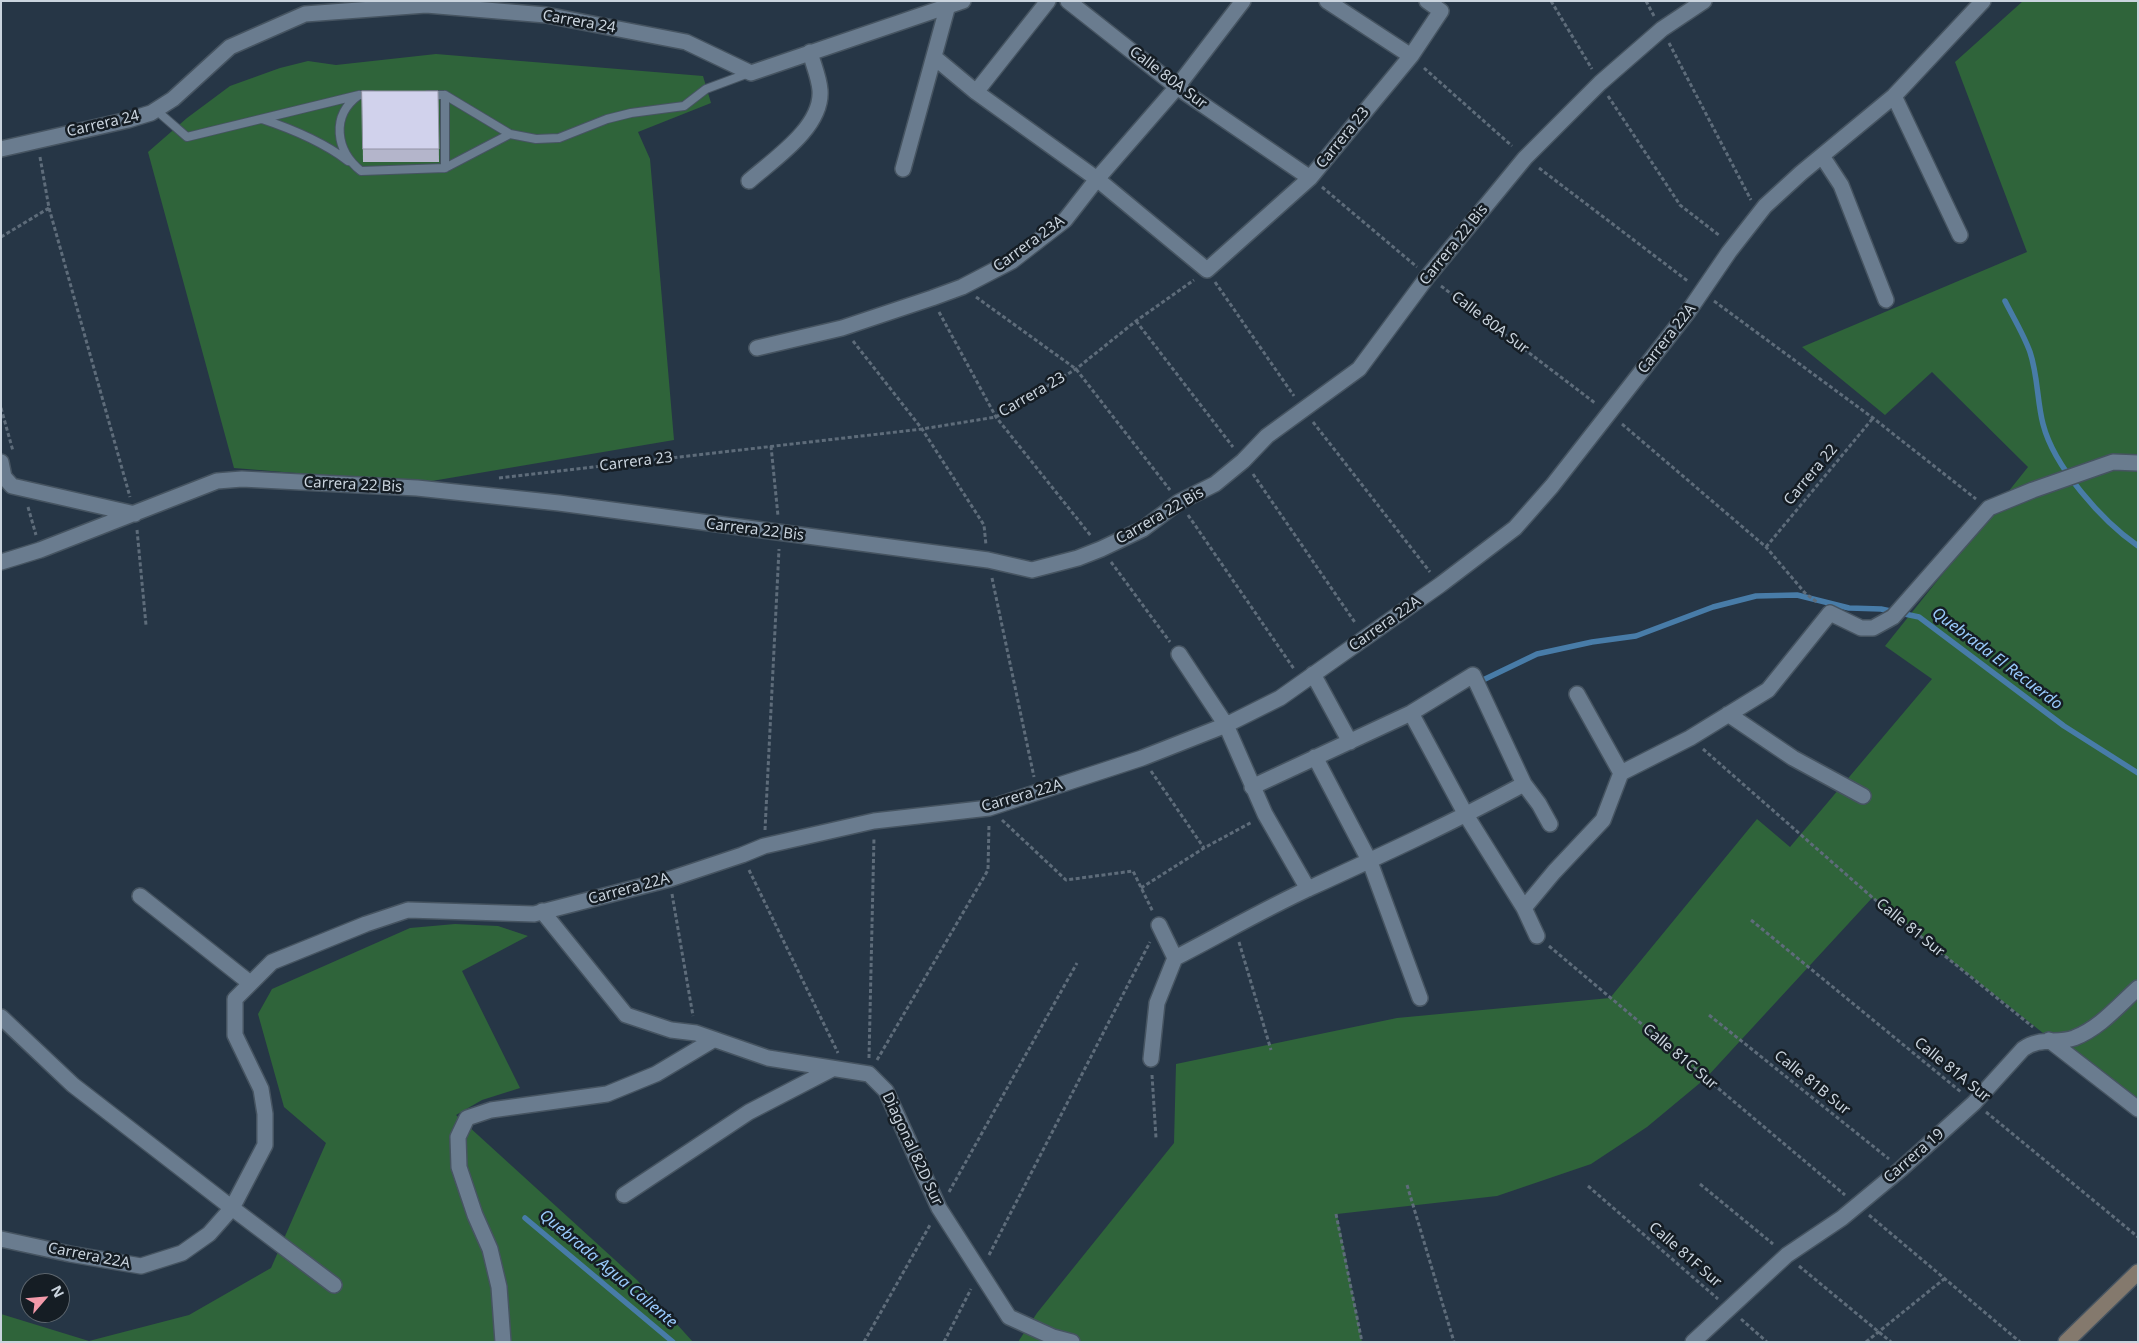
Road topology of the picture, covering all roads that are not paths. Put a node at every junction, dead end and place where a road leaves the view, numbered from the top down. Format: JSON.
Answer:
{"nodes":[{"id":1,"x":963,"y":1,"type":"edge"},
{"id":2,"x":1048,"y":1,"type":"edge"},
{"id":3,"x":1068,"y":1,"type":"edge"},
{"id":4,"x":1243,"y":1,"type":"edge"},
{"id":5,"x":1327,"y":1,"type":"edge"},
{"id":6,"x":1427,"y":1,"type":"edge"},
{"id":7,"x":1704,"y":1,"type":"edge"},
{"id":8,"x":1983,"y":1,"type":"edge"},
{"id":9,"x":948,"y":5,"type":"junction"},
{"id":10,"x":1439,"y":6,"type":"edge"},
{"id":11,"x":915,"y":8,"type":"edge"},
{"id":12,"x":810,"y":52,"type":"junction"},
{"id":13,"x":1411,"y":56,"type":"junction"},
{"id":14,"x":934,"y":57,"type":"junction"},
{"id":15,"x":751,"y":73,"type":"junction"},
{"id":16,"x":1176,"y":87,"type":"junction"},
{"id":17,"x":976,"y":92,"type":"junction"},
{"id":18,"x":359,"y":95,"type":"junction"},
{"id":19,"x":378,"y":95,"type":"edge"},
{"id":20,"x":416,"y":95,"type":"edge"},
{"id":21,"x":445,"y":95,"type":"junction"},
{"id":22,"x":1894,"y":96,"type":"junction"},
{"id":23,"x":156,"y":110,"type":"junction"},
{"id":24,"x":261,"y":119,"type":"junction"},
{"id":25,"x":510,"y":134,"type":"junction"},
{"id":26,"x":1,"y":149,"type":"edge"},
{"id":27,"x":1822,"y":156,"type":"junction"},
{"id":28,"x":445,"y":168,"type":"junction"},
{"id":29,"x":903,"y":169,"type":"dead end"},
{"id":30,"x":361,"y":171,"type":"junction"},
{"id":31,"x":1310,"y":178,"type":"junction"},
{"id":32,"x":1097,"y":180,"type":"junction"},
{"id":33,"x":749,"y":181,"type":"dead end"},
{"id":34,"x":1960,"y":235,"type":"dead end"},
{"id":35,"x":1886,"y":300,"type":"dead end"},
{"id":36,"x":757,"y":348,"type":"dead end"},
{"id":37,"x":1,"y":462,"type":"edge"},
{"id":38,"x":2138,"y":463,"type":"edge"},
{"id":39,"x":135,"y":514,"type":"junction"},
{"id":40,"x":1,"y":562,"type":"edge"},
{"id":41,"x":1179,"y":654,"type":"road end"},
{"id":42,"x":1308,"y":678,"type":"junction"},
{"id":43,"x":1577,"y":694,"type":"dead end"},
{"id":44,"x":1411,"y":714,"type":"junction"},
{"id":45,"x":1728,"y":714,"type":"junction"},
{"id":46,"x":1226,"y":726,"type":"junction"},
{"id":47,"x":1350,"y":742,"type":"junction"},
{"id":48,"x":1315,"y":757,"type":"junction"},
{"id":49,"x":1621,"y":773,"type":"junction"},
{"id":50,"x":1524,"y":784,"type":"junction"},
{"id":51,"x":1252,"y":787,"type":"junction"},
{"id":52,"x":1863,"y":796,"type":"dead end"},
{"id":53,"x":1466,"y":815,"type":"junction"},
{"id":54,"x":1550,"y":824,"type":"dead end"},
{"id":55,"x":1370,"y":862,"type":"junction"},
{"id":56,"x":1308,"y":889,"type":"junction"},
{"id":57,"x":140,"y":896,"type":"dead end"},
{"id":58,"x":1524,"y":908,"type":"junction"},
{"id":59,"x":542,"y":911,"type":"junction"},
{"id":60,"x":1159,"y":925,"type":"road end"},
{"id":61,"x":1537,"y":936,"type":"road end"},
{"id":62,"x":1175,"y":958,"type":"junction"},
{"id":63,"x":250,"y":983,"type":"junction"},
{"id":64,"x":2138,"y":988,"type":"edge"},
{"id":65,"x":1420,"y":998,"type":"dead end"},
{"id":66,"x":1,"y":1017,"type":"edge"},
{"id":67,"x":712,"y":1040,"type":"junction"},
{"id":68,"x":2049,"y":1040,"type":"junction"},
{"id":69,"x":1151,"y":1059,"type":"road end"},
{"id":70,"x":839,"y":1069,"type":"junction"},
{"id":71,"x":2138,"y":1109,"type":"edge"},
{"id":72,"x":624,"y":1195,"type":"dead end"},
{"id":73,"x":232,"y":1208,"type":"junction"},
{"id":74,"x":1,"y":1239,"type":"edge"},
{"id":75,"x":2138,"y":1272,"type":"edge"},
{"id":76,"x":334,"y":1285,"type":"dead end"},
{"id":77,"x":503,"y":1342,"type":"edge"},
{"id":78,"x":1072,"y":1342,"type":"edge"},
{"id":79,"x":1693,"y":1342,"type":"edge"},
{"id":80,"x":2066,"y":1342,"type":"edge"}],
"edges":[{"from":1,"to":9,"type":"street"},
{"from":2,"to":17,"type":"street"},
{"from":3,"to":16,"type":"street","name":"Calle 80A Sur"},
{"from":4,"to":16,"type":"street","name":"Carrera 23A"},
{"from":5,"to":13,"type":"street"},
{"from":6,"to":10,"type":"street"},
{"from":7,"to":39,"type":"street","name":"Carrera 22 Bis"},
{"from":8,"to":22,"type":"street","name":"Carrera 22A"},
{"from":9,"to":11,"type":"street"},
{"from":9,"to":14,"type":"street"},
{"from":10,"to":13,"type":"street","name":"Carrera 23"},
{"from":11,"to":12,"type":"street"},
{"from":12,"to":15,"type":"street"},
{"from":12,"to":33,"type":"street"},
{"from":13,"to":31,"type":"street","name":"Carrera 23"},
{"from":14,"to":17,"type":"street"},
{"from":14,"to":29,"type":"street"},
{"from":15,"to":23,"type":"street","name":"Carrera 24"},
{"from":15,"to":25,"type":"lane"},
{"from":16,"to":31,"type":"street","name":"Calle 80A Sur"},
{"from":16,"to":32,"type":"street","name":"Carrera 23A"},
{"from":17,"to":32,"type":"street"},
{"from":18,"to":19,"type":"lane"},
{"from":18,"to":24,"type":"lane"},
{"from":18,"to":30,"type":"lane"},
{"from":20,"to":21,"type":"lane"},
{"from":21,"to":25,"type":"lane"},
{"from":21,"to":28,"type":"lane"},
{"from":22,"to":27,"type":"street","name":"Carrera 22A"},
{"from":22,"to":34,"type":"street"},
{"from":23,"to":24,"type":"lane"},
{"from":23,"to":26,"type":"street","name":"Carrera 24"},
{"from":24,"to":30,"type":"lane"},
{"from":25,"to":28,"type":"lane"},
{"from":27,"to":35,"type":"street"},
{"from":27,"to":42,"type":"street","name":"Carrera 22A"},
{"from":28,"to":30,"type":"lane"},
{"from":31,"to":32,"type":"street","name":"Carrera 23"},
{"from":32,"to":36,"type":"street","name":"Carrera 23A"},
{"from":37,"to":39,"type":"street"},
{"from":38,"to":45,"type":"street"},
{"from":39,"to":40,"type":"street","name":"Carrera 22 Bis"},
{"from":41,"to":46,"type":"street"},
{"from":42,"to":46,"type":"street","name":"Carrera 22A"},
{"from":42,"to":47,"type":"street"},
{"from":43,"to":49,"type":"street"},
{"from":44,"to":47,"type":"street"},
{"from":44,"to":50,"type":"street"},
{"from":44,"to":53,"type":"street"},
{"from":45,"to":49,"type":"street"},
{"from":45,"to":52,"type":"street"},
{"from":46,"to":51,"type":"street"},
{"from":46,"to":59,"type":"street","name":"Carrera 22A"},
{"from":47,"to":48,"type":"street"},
{"from":48,"to":51,"type":"street"},
{"from":48,"to":55,"type":"street"},
{"from":49,"to":58,"type":"street"},
{"from":50,"to":53,"type":"street"},
{"from":50,"to":54,"type":"street"},
{"from":51,"to":56,"type":"street"},
{"from":53,"to":55,"type":"street"},
{"from":53,"to":58,"type":"street"},
{"from":55,"to":56,"type":"street"},
{"from":55,"to":65,"type":"street"},
{"from":56,"to":62,"type":"street"},
{"from":57,"to":63,"type":"street"},
{"from":58,"to":61,"type":"street"},
{"from":59,"to":63,"type":"street","name":"Carrera 22A"},
{"from":59,"to":67,"type":"street"},
{"from":60,"to":62,"type":"street"},
{"from":62,"to":69,"type":"street"},
{"from":63,"to":73,"type":"street","name":"Carrera 22A"},
{"from":64,"to":68,"type":"street","name":"Carrera 19"},
{"from":66,"to":73,"type":"street"},
{"from":67,"to":70,"type":"street"},
{"from":67,"to":77,"type":"street"},
{"from":68,"to":71,"type":"street"},
{"from":68,"to":79,"type":"street","name":"Carrera 19"},
{"from":70,"to":72,"type":"street"},
{"from":70,"to":78,"type":"street","name":"Diagonal 82D Sur"},
{"from":73,"to":74,"type":"street","name":"Carrera 22A"},
{"from":73,"to":76,"type":"street"},
{"from":75,"to":80,"type":"street"}]}
